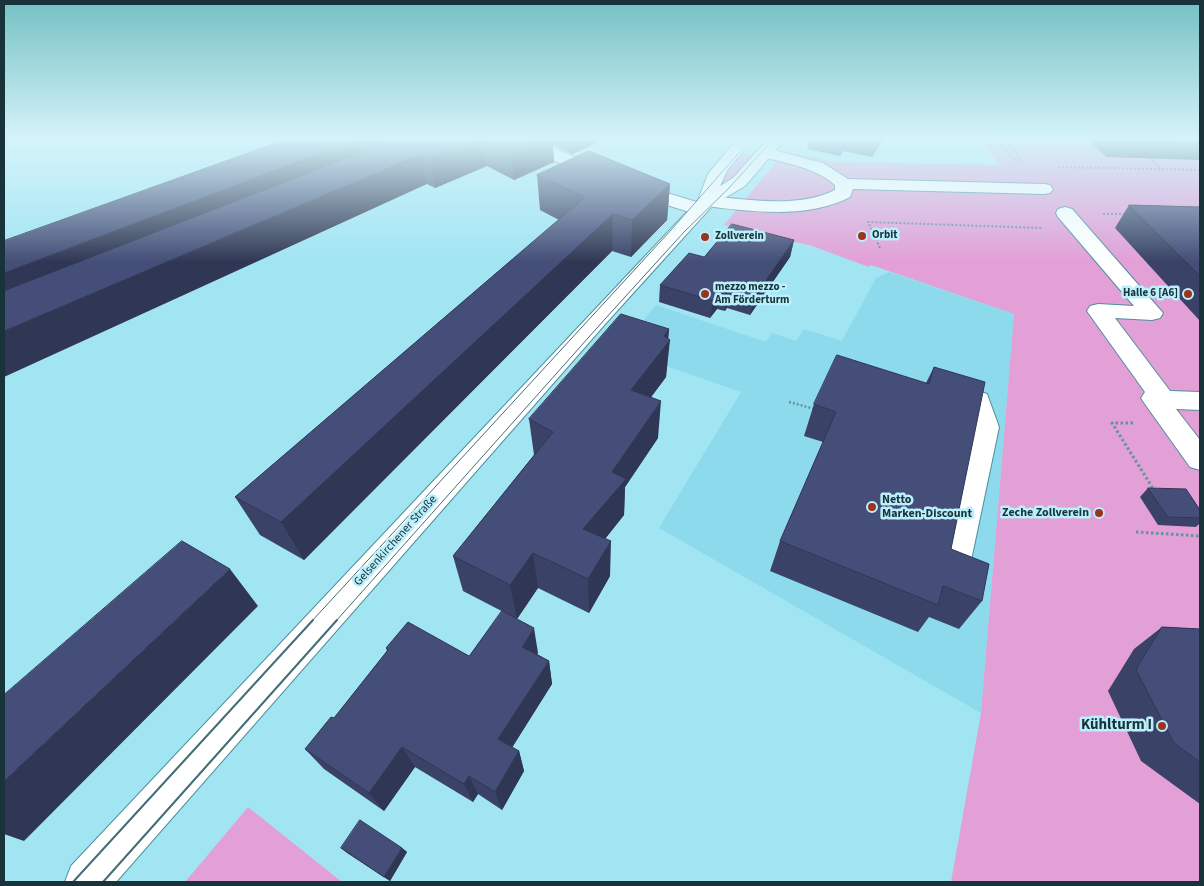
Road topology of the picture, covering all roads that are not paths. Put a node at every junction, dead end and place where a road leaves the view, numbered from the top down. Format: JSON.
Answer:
{"nodes":[{"id":1,"x":609,"y":179,"type":"edge"},
{"id":2,"x":713,"y":179,"type":"edge"},
{"id":3,"x":741,"y":179,"type":"edge"},
{"id":4,"x":840,"y":179,"type":"edge"},
{"id":5,"x":844,"y":184,"type":"junction"},
{"id":6,"x":1044,"y":189,"type":"dead end"},
{"id":7,"x":703,"y":205,"type":"junction"},
{"id":8,"x":1065,"y":213,"type":"road end"},
{"id":9,"x":1163,"y":399,"type":"junction"},
{"id":10,"x":978,"y":400,"type":"edge"},
{"id":11,"x":1200,"y":400,"type":"edge"},
{"id":12,"x":1200,"y":460,"type":"edge"},
{"id":13,"x":953,"y":570,"type":"edge"},
{"id":14,"x":87,"y":882,"type":"edge"}],
"edges":[{"from":1,"to":7,"type":"main road"},
{"from":2,"to":7,"type":"main road","name":"Gelsenkirchener Straße"},
{"from":3,"to":7,"type":"main road","name":"Gelsenkirchener Straße"},
{"from":4,"to":5,"type":"main road"},
{"from":5,"to":6,"type":"main road"},
{"from":5,"to":7,"type":"main road"},
{"from":7,"to":14,"type":"main road","name":"Gelsenkirchener Straße"},
{"from":8,"to":9,"type":"main road"},
{"from":9,"to":11,"type":"main road"},
{"from":9,"to":12,"type":"main road"},
{"from":10,"to":13,"type":"main road"}]}
